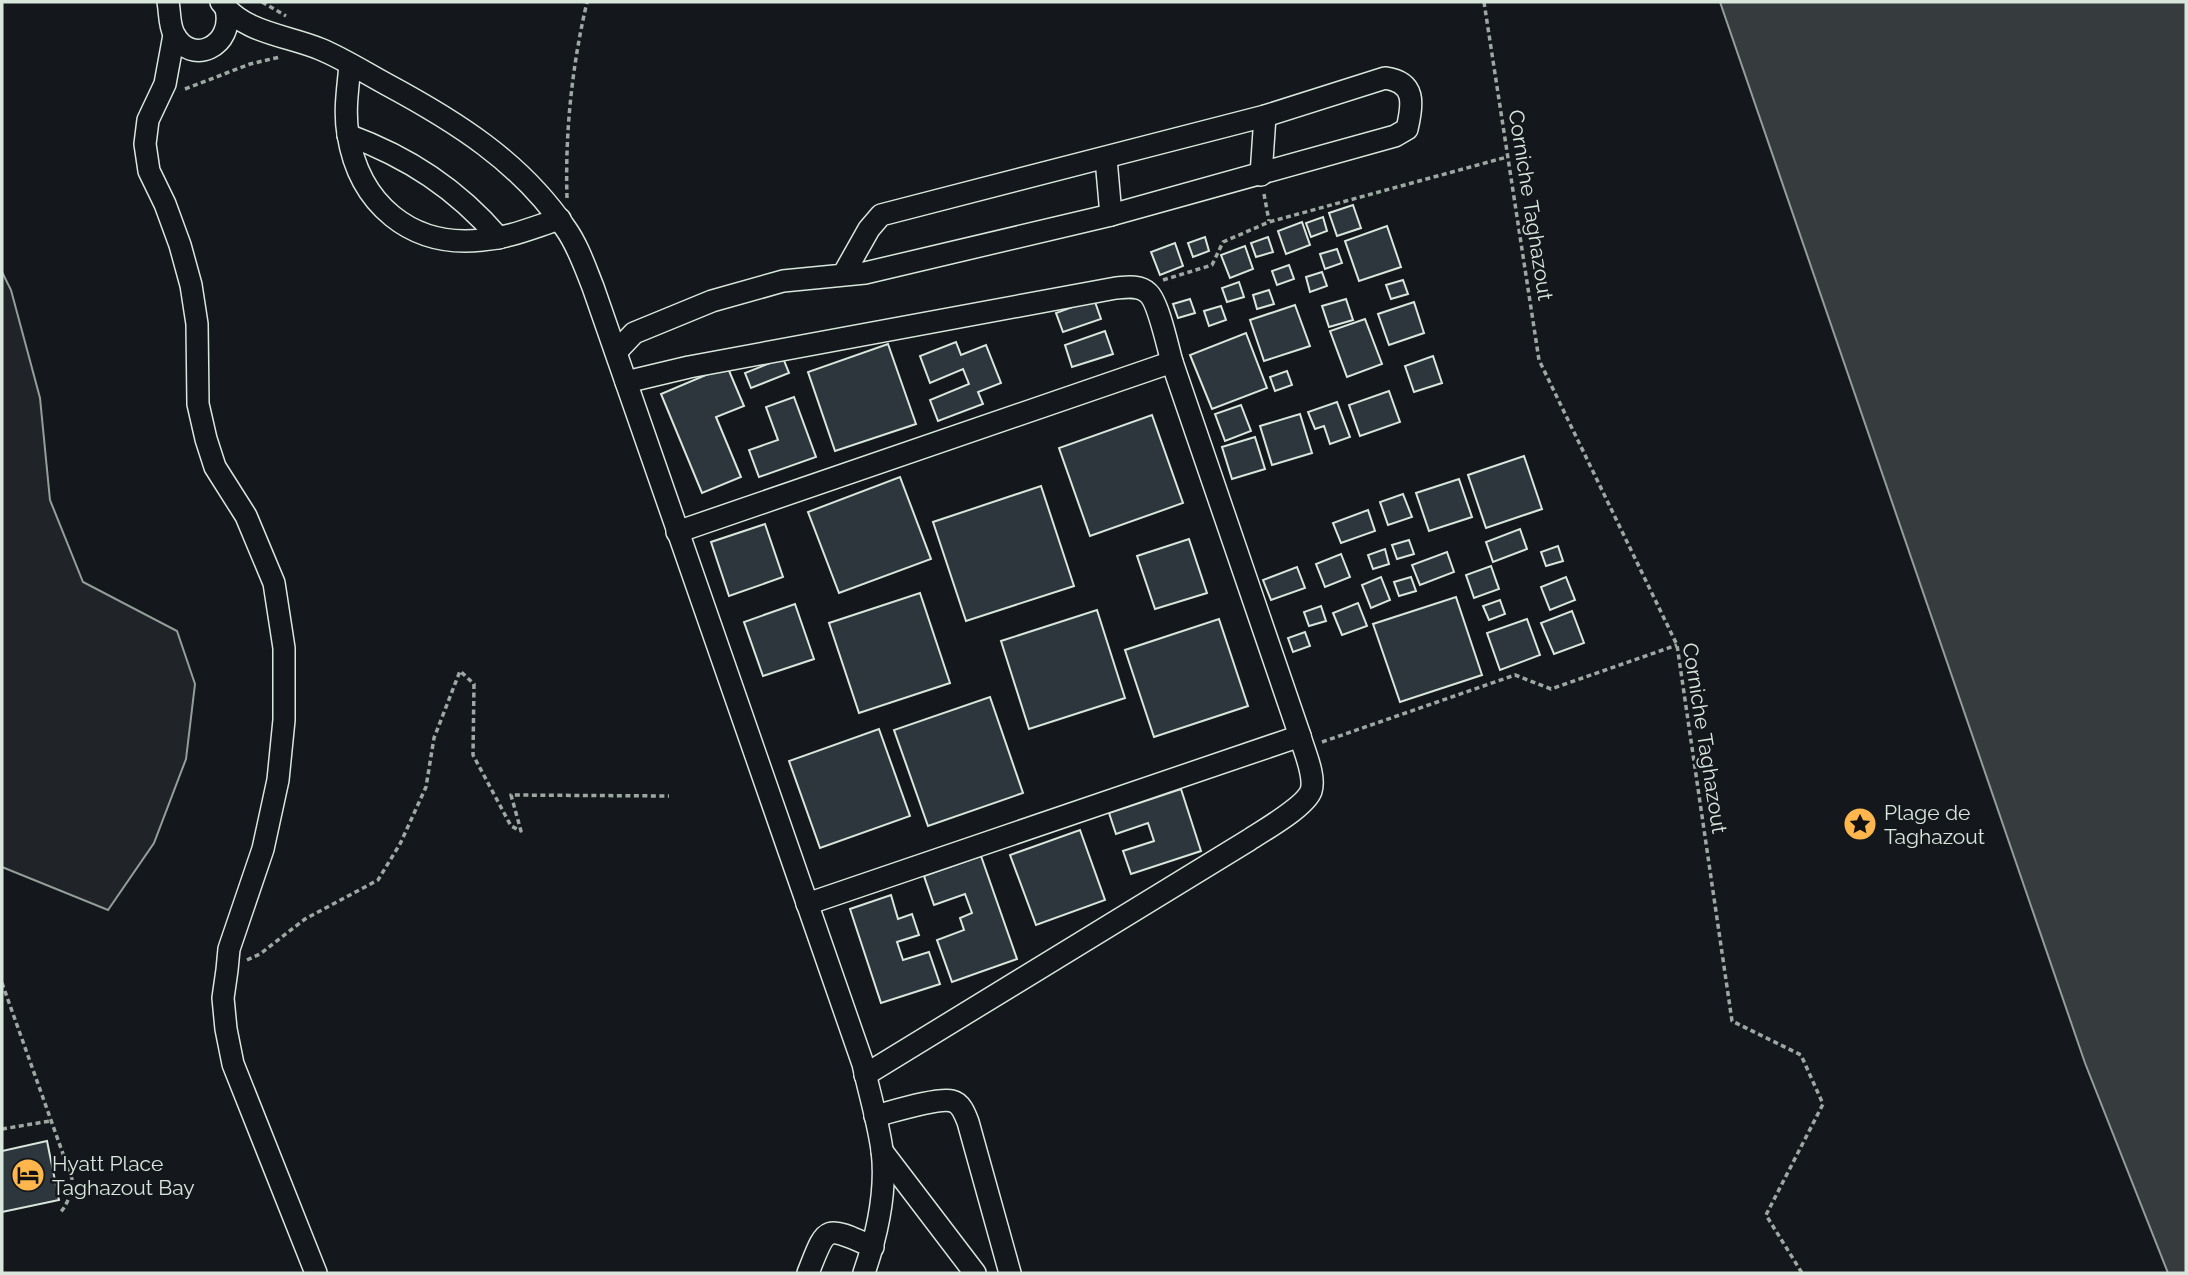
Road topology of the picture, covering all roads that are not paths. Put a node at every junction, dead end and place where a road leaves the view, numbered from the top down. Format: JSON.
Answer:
{"nodes":[{"id":1,"x":224,"y":6,"type":"edge"},
{"id":2,"x":172,"y":14,"type":"edge"},
{"id":3,"x":223,"y":39,"type":"junction"},
{"id":4,"x":320,"y":49,"type":"junction"},
{"id":5,"x":197,"y":50,"type":"junction"},
{"id":6,"x":350,"y":65,"type":"junction"},
{"id":7,"x":173,"y":89,"type":"junction"},
{"id":8,"x":1265,"y":116,"type":"junction"},
{"id":9,"x":348,"y":135,"type":"junction"},
{"id":10,"x":1105,"y":159,"type":"junction"},
{"id":11,"x":1261,"y":175,"type":"junction"},
{"id":12,"x":1111,"y":215,"type":"junction"},
{"id":13,"x":564,"y":225,"type":"junction"},
{"id":14,"x":499,"y":237,"type":"junction"},
{"id":15,"x":844,"y":275,"type":"junction"},
{"id":16,"x":615,"y":352,"type":"junction"},
{"id":17,"x":1172,"y":362,"type":"junction"},
{"id":18,"x":626,"y":382,"type":"junction"},
{"id":19,"x":677,"y":531,"type":"junction"},
{"id":20,"x":1301,"y":742,"type":"junction"},
{"id":21,"x":807,"y":904,"type":"junction"},
{"id":22,"x":865,"y":1075,"type":"junction"},
{"id":23,"x":876,"y":1116,"type":"junction"},
{"id":24,"x":882,"y":1151,"type":"junction"},
{"id":25,"x":873,"y":1247,"type":"junction"},
{"id":26,"x":316,"y":1273,"type":"edge"},
{"id":27,"x":808,"y":1273,"type":"edge"},
{"id":28,"x":864,"y":1273,"type":"edge"},
{"id":29,"x":975,"y":1273,"type":"edge"},
{"id":30,"x":1010,"y":1273,"type":"edge"}],
"edges":[{"from":1,"to":3,"type":"street"},
{"from":1,"to":4,"type":"street"},
{"from":2,"to":5,"type":"street"},
{"from":2,"to":7,"type":"street"},
{"from":3,"to":4,"type":"street"},
{"from":3,"to":5,"type":"street"},
{"from":4,"to":6,"type":"street"},
{"from":5,"to":7,"type":"street"},
{"from":6,"to":9,"type":"street"},
{"from":6,"to":13,"type":"street"},
{"from":7,"to":26,"type":"street"},
{"from":8,"to":10,"type":"street"},
{"from":8,"to":11,"type":"street"},
{"from":8,"to":11,"type":"street"},
{"from":9,"to":14,"type":"street"},
{"from":9,"to":14,"type":"street"},
{"from":10,"to":12,"type":"street"},
{"from":10,"to":15,"type":"street"},
{"from":11,"to":12,"type":"street"},
{"from":12,"to":15,"type":"street"},
{"from":13,"to":14,"type":"street"},
{"from":13,"to":16,"type":"street"},
{"from":15,"to":16,"type":"street"},
{"from":16,"to":18,"type":"street"},
{"from":17,"to":18,"type":"street"},
{"from":17,"to":19,"type":"street"},
{"from":17,"to":20,"type":"street"},
{"from":18,"to":19,"type":"street"},
{"from":19,"to":21,"type":"street"},
{"from":20,"to":21,"type":"street"},
{"from":20,"to":22,"type":"street"},
{"from":21,"to":22,"type":"street"},
{"from":22,"to":23,"type":"street"},
{"from":23,"to":24,"type":"street"},
{"from":23,"to":30,"type":"street"},
{"from":24,"to":25,"type":"street"},
{"from":24,"to":29,"type":"street"},
{"from":25,"to":27,"type":"street"},
{"from":25,"to":28,"type":"street"}]}
